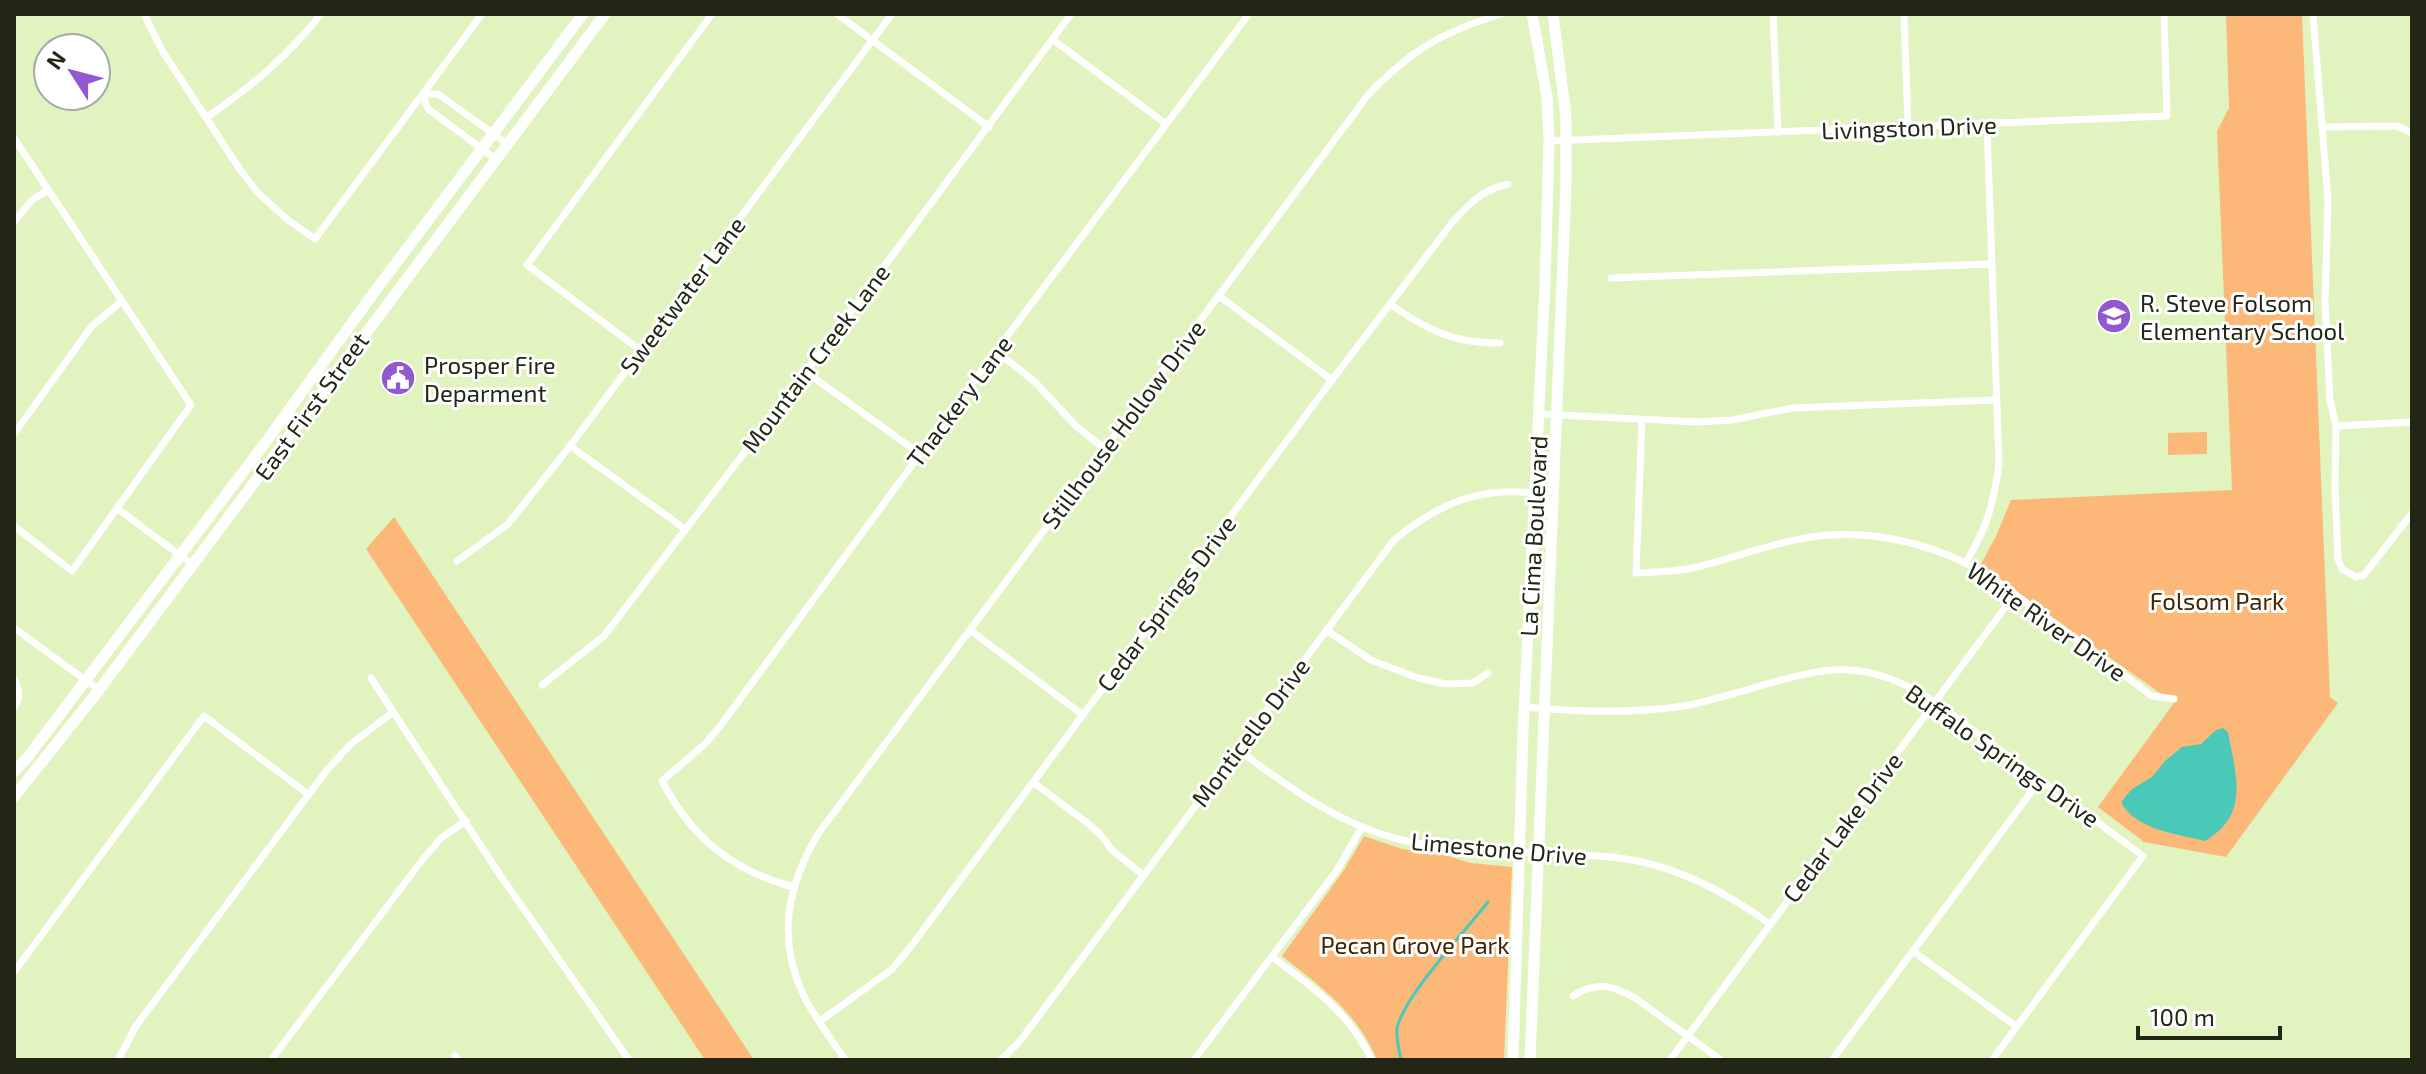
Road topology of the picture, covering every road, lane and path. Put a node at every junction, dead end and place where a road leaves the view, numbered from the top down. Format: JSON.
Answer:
{"nodes":[{"id":1,"x":144,"y":14,"type":"edge"},
{"id":2,"x":321,"y":14,"type":"edge"},
{"id":3,"x":482,"y":14,"type":"edge"},
{"id":4,"x":583,"y":14,"type":"edge"},
{"id":5,"x":605,"y":14,"type":"edge"},
{"id":6,"x":712,"y":14,"type":"edge"},
{"id":7,"x":837,"y":14,"type":"edge"},
{"id":8,"x":892,"y":14,"type":"edge"},
{"id":9,"x":1071,"y":14,"type":"edge"},
{"id":10,"x":1249,"y":14,"type":"edge"},
{"id":11,"x":1501,"y":14,"type":"edge"},
{"id":12,"x":1532,"y":14,"type":"edge"},
{"id":13,"x":1553,"y":14,"type":"edge"},
{"id":14,"x":1773,"y":14,"type":"edge"},
{"id":15,"x":1904,"y":14,"type":"edge"},
{"id":16,"x":2164,"y":14,"type":"edge"},
{"id":17,"x":2313,"y":14,"type":"edge"},
{"id":18,"x":1052,"y":39,"type":"junction"},
{"id":19,"x":872,"y":40,"type":"junction"},
{"id":20,"x":422,"y":94,"type":"junction"},
{"id":21,"x":207,"y":117,"type":"junction"},
{"id":22,"x":1166,"y":124,"type":"junction"},
{"id":23,"x":1908,"y":125,"type":"junction"},
{"id":24,"x":1987,"y":125,"type":"junction"},
{"id":25,"x":989,"y":127,"type":"junction"},
{"id":26,"x":2323,"y":127,"type":"junction"},
{"id":27,"x":1778,"y":132,"type":"junction"},
{"id":28,"x":493,"y":133,"type":"junction"},
{"id":29,"x":2412,"y":133,"type":"edge"},
{"id":30,"x":14,"y":138,"type":"edge"},
{"id":31,"x":1566,"y":140,"type":"junction"},
{"id":32,"x":1549,"y":141,"type":"junction"},
{"id":33,"x":509,"y":145,"type":"junction"},
{"id":34,"x":481,"y":149,"type":"junction"},
{"id":35,"x":497,"y":160,"type":"junction"},
{"id":36,"x":1508,"y":184,"type":"dead end"},
{"id":37,"x":48,"y":190,"type":"junction"},
{"id":38,"x":14,"y":222,"type":"edge"},
{"id":39,"x":1992,"y":264,"type":"junction"},
{"id":40,"x":1611,"y":278,"type":"dead end"},
{"id":41,"x":375,"y":291,"type":"junction"},
{"id":42,"x":1219,"y":296,"type":"junction"},
{"id":43,"x":122,"y":301,"type":"junction"},
{"id":44,"x":389,"y":301,"type":"junction"},
{"id":45,"x":1390,"y":304,"type":"junction"},
{"id":46,"x":338,"y":342,"type":"junction"},
{"id":47,"x":1500,"y":343,"type":"dead end"},
{"id":48,"x":640,"y":350,"type":"junction"},
{"id":49,"x":996,"y":351,"type":"junction"},
{"id":50,"x":351,"y":352,"type":"junction"},
{"id":51,"x":806,"y":372,"type":"junction"},
{"id":52,"x":1332,"y":380,"type":"junction"},
{"id":53,"x":1996,"y":400,"type":"junction"},
{"id":54,"x":1539,"y":414,"type":"junction"},
{"id":55,"x":1557,"y":415,"type":"junction"},
{"id":56,"x":1642,"y":420,"type":"junction"},
{"id":57,"x":2412,"y":422,"type":"edge"},
{"id":58,"x":2336,"y":426,"type":"junction"},
{"id":59,"x":14,"y":434,"type":"edge"},
{"id":60,"x":268,"y":439,"type":"junction"},
{"id":61,"x":570,"y":446,"type":"junction"},
{"id":62,"x":281,"y":448,"type":"junction"},
{"id":63,"x":1105,"y":449,"type":"junction"},
{"id":64,"x":920,"y":454,"type":"junction"},
{"id":65,"x":1535,"y":492,"type":"junction"},
{"id":66,"x":1553,"y":496,"type":"junction"},
{"id":67,"x":118,"y":509,"type":"junction"},
{"id":68,"x":2412,"y":513,"type":"edge"},
{"id":69,"x":14,"y":526,"type":"edge"},
{"id":70,"x":685,"y":529,"type":"junction"},
{"id":71,"x":180,"y":555,"type":"junction"},
{"id":72,"x":457,"y":561,"type":"dead end"},
{"id":73,"x":1966,"y":562,"type":"junction"},
{"id":74,"x":193,"y":565,"type":"junction"},
{"id":75,"x":2015,"y":594,"type":"junction"},
{"id":76,"x":14,"y":628,"type":"edge"},
{"id":77,"x":970,"y":630,"type":"junction"},
{"id":78,"x":1326,"y":630,"type":"junction"},
{"id":79,"x":1488,"y":673,"type":"dead end"},
{"id":80,"x":371,"y":678,"type":"dead end"},
{"id":81,"x":14,"y":679,"type":"edge"},
{"id":82,"x":86,"y":680,"type":"junction"},
{"id":83,"x":542,"y":685,"type":"dead end"},
{"id":84,"x":99,"y":690,"type":"junction"},
{"id":85,"x":2174,"y":699,"type":"dead end"},
{"id":86,"x":1935,"y":702,"type":"junction"},
{"id":87,"x":14,"y":707,"type":"edge"},
{"id":88,"x":1525,"y":707,"type":"junction"},
{"id":89,"x":1545,"y":709,"type":"junction"},
{"id":90,"x":393,"y":712,"type":"junction"},
{"id":91,"x":1083,"y":715,"type":"junction"},
{"id":92,"x":1237,"y":749,"type":"junction"},
{"id":93,"x":14,"y":772,"type":"edge"},
{"id":94,"x":2040,"y":780,"type":"junction"},
{"id":95,"x":1034,"y":783,"type":"junction"},
{"id":96,"x":308,"y":794,"type":"junction"},
{"id":97,"x":14,"y":797,"type":"edge"},
{"id":98,"x":466,"y":821,"type":"junction"},
{"id":99,"x":1362,"y":827,"type":"junction"},
{"id":100,"x":1539,"y":852,"type":"junction"},
{"id":101,"x":1520,"y":853,"type":"junction"},
{"id":102,"x":1143,"y":875,"type":"junction"},
{"id":103,"x":793,"y":887,"type":"junction"},
{"id":104,"x":1770,"y":924,"type":"junction"},
{"id":105,"x":1914,"y":952,"type":"junction"},
{"id":106,"x":1272,"y":957,"type":"junction"},
{"id":107,"x":14,"y":972,"type":"edge"},
{"id":108,"x":1573,"y":996,"type":"dead end"},
{"id":109,"x":820,"y":1021,"type":"junction"},
{"id":110,"x":2017,"y":1027,"type":"junction"},
{"id":111,"x":1688,"y":1036,"type":"junction"},
{"id":112,"x":118,"y":1060,"type":"edge"},
{"id":113,"x":271,"y":1060,"type":"edge"},
{"id":114,"x":629,"y":1060,"type":"edge"},
{"id":115,"x":845,"y":1060,"type":"edge"},
{"id":116,"x":1001,"y":1060,"type":"edge"},
{"id":117,"x":1194,"y":1060,"type":"edge"},
{"id":118,"x":1372,"y":1060,"type":"edge"},
{"id":119,"x":1513,"y":1060,"type":"edge"},
{"id":120,"x":1530,"y":1060,"type":"edge"},
{"id":121,"x":1670,"y":1060,"type":"edge"},
{"id":122,"x":1721,"y":1060,"type":"edge"},
{"id":123,"x":1832,"y":1060,"type":"edge"},
{"id":124,"x":1992,"y":1060,"type":"edge"}],
"edges":[{"from":1,"to":21,"type":"street"},
{"from":2,"to":21,"type":"street"},
{"from":3,"to":20,"type":"street"},
{"from":4,"to":28,"type":"street","name":"East First Street"},
{"from":5,"to":33,"type":"street","name":"East First Street"},
{"from":6,"to":48,"type":"street"},
{"from":7,"to":19,"type":"street"},
{"from":8,"to":19,"type":"street","name":"Sweetwater Lane"},
{"from":9,"to":18,"type":"street","name":"Mountain Creek Lane"},
{"from":10,"to":22,"type":"street","name":"Thackery Lane"},
{"from":11,"to":42,"type":"street","name":"Stillhouse Hollow Drive"},
{"from":12,"to":32,"type":"street","name":"La Cima Boulevard"},
{"from":13,"to":31,"type":"street","name":"La Cima Boulevard"},
{"from":14,"to":27,"type":"street"},
{"from":15,"to":23,"type":"street"},
{"from":16,"to":24,"type":"street","name":"Livingston Drive"},
{"from":17,"to":26,"type":"street"},
{"from":18,"to":22,"type":"street"},
{"from":18,"to":25,"type":"street","name":"Mountain Creek Lane"},
{"from":19,"to":25,"type":"street"},
{"from":19,"to":48,"type":"street","name":"Sweetwater Lane"},
{"from":20,"to":21,"type":"street"},
{"from":20,"to":28,"type":"street"},
{"from":20,"to":34,"type":"street"},
{"from":22,"to":49,"type":"street","name":"Thackery Lane"},
{"from":23,"to":24,"type":"street","name":"Livingston Drive"},
{"from":23,"to":27,"type":"street","name":"Livingston Drive"},
{"from":24,"to":39,"type":"street"},
{"from":25,"to":51,"type":"street","name":"Mountain Creek Lane"},
{"from":26,"to":29,"type":"street"},
{"from":26,"to":58,"type":"street"},
{"from":27,"to":31,"type":"street","name":"Livingston Drive"},
{"from":28,"to":33,"type":"street"},
{"from":28,"to":34,"type":"street","name":"East First Street"},
{"from":30,"to":37,"type":"street"},
{"from":31,"to":32,"type":"street","name":"Livingston Drive"},
{"from":31,"to":55,"type":"street","name":"La Cima Boulevard"},
{"from":32,"to":54,"type":"street","name":"La Cima Boulevard"},
{"from":33,"to":35,"type":"street","name":"East First Street"},
{"from":34,"to":35,"type":"street"},
{"from":34,"to":41,"type":"street","name":"East First Street"},
{"from":35,"to":44,"type":"street","name":"East First Street"},
{"from":36,"to":45,"type":"street","name":"Cedar Springs Drive"},
{"from":37,"to":38,"type":"street"},
{"from":37,"to":43,"type":"street"},
{"from":39,"to":40,"type":"street"},
{"from":39,"to":53,"type":"street"},
{"from":41,"to":44,"type":"street"},
{"from":41,"to":46,"type":"street","name":"East First Street"},
{"from":42,"to":52,"type":"street"},
{"from":42,"to":63,"type":"street","name":"Stillhouse Hollow Drive"},
{"from":43,"to":59,"type":"street"},
{"from":43,"to":67,"type":"street"},
{"from":44,"to":50,"type":"street","name":"East First Street"},
{"from":45,"to":47,"type":"street"},
{"from":45,"to":52,"type":"street","name":"Cedar Springs Drive"},
{"from":46,"to":50,"type":"street"},
{"from":46,"to":60,"type":"street","name":"East First Street"},
{"from":48,"to":61,"type":"street","name":"Sweetwater Lane"},
{"from":49,"to":63,"type":"street"},
{"from":49,"to":64,"type":"street","name":"Thackery Lane"},
{"from":50,"to":62,"type":"street","name":"East First Street"},
{"from":51,"to":64,"type":"street"},
{"from":51,"to":70,"type":"street","name":"Mountain Creek Lane"},
{"from":52,"to":91,"type":"street","name":"Cedar Springs Drive"},
{"from":53,"to":56,"type":"street"},
{"from":53,"to":73,"type":"street"},
{"from":54,"to":55,"type":"street"},
{"from":54,"to":65,"type":"street","name":"La Cima Boulevard"},
{"from":55,"to":56,"type":"street"},
{"from":55,"to":66,"type":"street","name":"La Cima Boulevard"},
{"from":56,"to":73,"type":"street","name":"White River Drive"},
{"from":57,"to":58,"type":"street"},
{"from":58,"to":68,"type":"street"},
{"from":60,"to":62,"type":"street"},
{"from":60,"to":71,"type":"street","name":"East First Street"},
{"from":61,"to":70,"type":"street"},
{"from":61,"to":72,"type":"street","name":"Sweetwater Lane"},
{"from":62,"to":74,"type":"street","name":"East First Street"},
{"from":63,"to":77,"type":"street","name":"Stillhouse Hollow Drive"},
{"from":64,"to":103,"type":"street","name":"Thackery Lane"},
{"from":65,"to":66,"type":"street","name":"Monticello Drive"},
{"from":65,"to":78,"type":"street","name":"Monticello Drive"},
{"from":65,"to":88,"type":"street","name":"La Cima Boulevard"},
{"from":66,"to":89,"type":"street","name":"La Cima Boulevard"},
{"from":67,"to":69,"type":"street"},
{"from":67,"to":71,"type":"street"},
{"from":70,"to":83,"type":"street","name":"Mountain Creek Lane"},
{"from":71,"to":74,"type":"street"},
{"from":71,"to":82,"type":"street","name":"East First Street"},
{"from":73,"to":75,"type":"street","name":"White River Drive"},
{"from":74,"to":84,"type":"street","name":"East First Street"},
{"from":75,"to":85,"type":"street","name":"White River Drive"},
{"from":75,"to":86,"type":"street","name":"Cedar Lake Drive"},
{"from":76,"to":82,"type":"street"},
{"from":77,"to":91,"type":"street"},
{"from":77,"to":103,"type":"street","name":"Stillhouse Hollow Drive"},
{"from":78,"to":79,"type":"street"},
{"from":78,"to":92,"type":"street","name":"Monticello Drive"},
{"from":80,"to":90,"type":"street"},
{"from":81,"to":87,"type":"street"},
{"from":82,"to":84,"type":"street"},
{"from":82,"to":93,"type":"street","name":"East First Street"},
{"from":84,"to":97,"type":"street","name":"East First Street"},
{"from":86,"to":89,"type":"street","name":"Buffalo Springs Drive"},
{"from":86,"to":94,"type":"street","name":"Buffalo Springs Drive"},
{"from":86,"to":104,"type":"street","name":"Cedar Lake Drive"},
{"from":88,"to":89,"type":"street","name":"Buffalo Springs Drive"},
{"from":88,"to":101,"type":"street","name":"La Cima Boulevard"},
{"from":89,"to":100,"type":"street","name":"La Cima Boulevard"},
{"from":90,"to":96,"type":"street"},
{"from":90,"to":98,"type":"street"},
{"from":91,"to":95,"type":"street","name":"Cedar Springs Drive"},
{"from":92,"to":99,"type":"street","name":"Limestone Drive"},
{"from":92,"to":102,"type":"street","name":"Monticello Drive"},
{"from":94,"to":105,"type":"street"},
{"from":94,"to":110,"type":"street","name":"Buffalo Springs Drive"},
{"from":95,"to":102,"type":"street"},
{"from":95,"to":109,"type":"street","name":"Cedar Springs Drive"},
{"from":96,"to":107,"type":"street"},
{"from":96,"to":112,"type":"street"},
{"from":98,"to":113,"type":"street"},
{"from":98,"to":114,"type":"street"},
{"from":99,"to":101,"type":"street","name":"Limestone Drive"},
{"from":99,"to":106,"type":"street"},
{"from":100,"to":101,"type":"street","name":"Limestone Drive"},
{"from":100,"to":104,"type":"street","name":"Limestone Drive"},
{"from":100,"to":120,"type":"street","name":"La Cima Boulevard"},
{"from":101,"to":119,"type":"street","name":"La Cima Boulevard"},
{"from":102,"to":116,"type":"street","name":"Monticello Drive"},
{"from":103,"to":109,"type":"street","name":"Stillhouse Hollow Drive"},
{"from":104,"to":111,"type":"street","name":"Cedar Lake Drive"},
{"from":105,"to":110,"type":"street"},
{"from":105,"to":123,"type":"street"},
{"from":106,"to":117,"type":"street"},
{"from":106,"to":118,"type":"street"},
{"from":108,"to":111,"type":"street"},
{"from":109,"to":115,"type":"street","name":"Stillhouse Hollow Drive"},
{"from":110,"to":124,"type":"street"},
{"from":111,"to":121,"type":"street","name":"Cedar Lake Drive"},
{"from":111,"to":122,"type":"street"}]}
